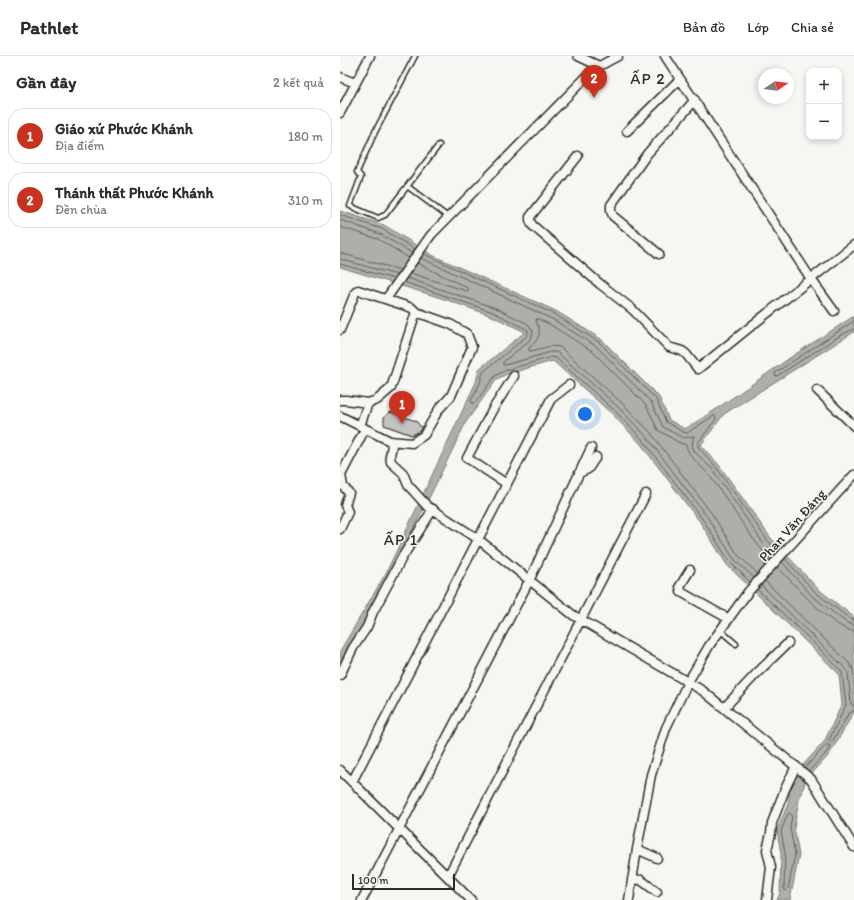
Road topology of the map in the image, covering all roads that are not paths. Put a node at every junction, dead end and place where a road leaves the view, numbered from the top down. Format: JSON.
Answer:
{"nodes":[{"id":1,"x":370,"y":56,"type":"edge"},
{"id":2,"x":415,"y":56,"type":"edge"},
{"id":3,"x":578,"y":56,"type":"edge"},
{"id":4,"x":618,"y":56,"type":"edge"},
{"id":5,"x":665,"y":56,"type":"edge"},
{"id":6,"x":599,"y":66,"type":"junction"},
{"id":7,"x":340,"y":77,"type":"edge"},
{"id":8,"x":680,"y":79,"type":"junction"},
{"id":9,"x":355,"y":83,"type":"junction"},
{"id":10,"x":695,"y":100,"type":"junction"},
{"id":11,"x":340,"y":113,"type":"edge"},
{"id":12,"x":627,"y":131,"type":"dead end"},
{"id":13,"x":439,"y":145,"type":"dead end"},
{"id":14,"x":578,"y":156,"type":"dead end"},
{"id":15,"x":407,"y":186,"type":"junction"},
{"id":16,"x":448,"y":217,"type":"junction"},
{"id":17,"x":854,"y":245,"type":"edge"},
{"id":18,"x":660,"y":254,"type":"dead end"},
{"id":19,"x":811,"y":279,"type":"junction"},
{"id":20,"x":386,"y":299,"type":"junction"},
{"id":21,"x":416,"y":312,"type":"junction"},
{"id":22,"x":834,"y":312,"type":"dead end"},
{"id":23,"x":340,"y":330,"type":"edge"},
{"id":24,"x":514,"y":376,"type":"dead end"},
{"id":25,"x":569,"y":385,"type":"dead end"},
{"id":26,"x":817,"y":390,"type":"dead end"},
{"id":27,"x":340,"y":400,"type":"edge"},
{"id":28,"x":368,"y":403,"type":"junction"},
{"id":29,"x":340,"y":416,"type":"edge"},
{"id":30,"x":854,"y":426,"type":"edge"},
{"id":31,"x":362,"y":427,"type":"junction"},
{"id":32,"x":390,"y":441,"type":"junction"},
{"id":33,"x":591,"y":448,"type":"dead end"},
{"id":34,"x":596,"y":457,"type":"dead end"},
{"id":35,"x":579,"y":473,"type":"junction"},
{"id":36,"x":854,"y":475,"type":"edge"},
{"id":37,"x":507,"y":484,"type":"junction"},
{"id":38,"x":646,"y":494,"type":"dead end"},
{"id":39,"x":430,"y":507,"type":"junction"},
{"id":40,"x":340,"y":528,"type":"edge"},
{"id":41,"x":478,"y":539,"type":"junction"},
{"id":42,"x":690,"y":570,"type":"dead end"},
{"id":43,"x":530,"y":579,"type":"junction"},
{"id":44,"x":729,"y":619,"type":"junction"},
{"id":45,"x":580,"y":620,"type":"junction"},
{"id":46,"x":723,"y":633,"type":"junction"},
{"id":47,"x":734,"y":642,"type":"dead end"},
{"id":48,"x":788,"y":643,"type":"dead end"},
{"id":49,"x":340,"y":675,"type":"edge"},
{"id":50,"x":691,"y":683,"type":"junction"},
{"id":51,"x":724,"y":708,"type":"junction"},
{"id":52,"x":797,"y":767,"type":"junction"},
{"id":53,"x":340,"y":770,"type":"edge"},
{"id":54,"x":352,"y":782,"type":"junction"},
{"id":55,"x":399,"y":830,"type":"junction"},
{"id":56,"x":854,"y":847,"type":"edge"},
{"id":57,"x":639,"y":850,"type":"junction"},
{"id":58,"x":654,"y":856,"type":"dead end"},
{"id":59,"x":448,"y":876,"type":"junction"},
{"id":60,"x":640,"y":881,"type":"junction"},
{"id":61,"x":657,"y":892,"type":"dead end"},
{"id":62,"x":362,"y":900,"type":"edge"},
{"id":63,"x":471,"y":900,"type":"edge"},
{"id":64,"x":629,"y":900,"type":"edge"},
{"id":65,"x":767,"y":900,"type":"edge"}],
"edges":[{"from":1,"to":9,"type":"street"},
{"from":2,"to":15,"type":"lane"},
{"from":3,"to":6,"type":"street"},
{"from":4,"to":6,"type":"street"},
{"from":5,"to":8,"type":"street"},
{"from":6,"to":16,"type":"street"},
{"from":7,"to":9,"type":"street"},
{"from":8,"to":10,"type":"street"},
{"from":8,"to":12,"type":"street"},
{"from":9,"to":11,"type":"street"},
{"from":10,"to":18,"type":"street"},
{"from":10,"to":19,"type":"street"},
{"from":13,"to":15,"type":"lane"},
{"from":14,"to":19,"type":"street"},
{"from":15,"to":16,"type":"lane"},
{"from":16,"to":20,"type":"street"},
{"from":17,"to":19,"type":"street"},
{"from":19,"to":22,"type":"street"},
{"from":20,"to":21,"type":"street"},
{"from":20,"to":23,"type":"street"},
{"from":21,"to":28,"type":"street"},
{"from":21,"to":32,"type":"street"},
{"from":24,"to":37,"type":"street"},
{"from":25,"to":37,"type":"street"},
{"from":26,"to":30,"type":"street"},
{"from":27,"to":28,"type":"street"},
{"from":28,"to":31,"type":"street"},
{"from":29,"to":31,"type":"street"},
{"from":31,"to":32,"type":"street"},
{"from":31,"to":40,"type":"street"},
{"from":32,"to":39,"type":"street"},
{"from":33,"to":35,"type":"street"},
{"from":34,"to":35,"type":"street"},
{"from":35,"to":43,"type":"street"},
{"from":36,"to":44,"type":"street","name":"Phan Văn Đáng"},
{"from":37,"to":41,"type":"street"},
{"from":38,"to":45,"type":"street"},
{"from":39,"to":41,"type":"street"},
{"from":39,"to":49,"type":"street"},
{"from":41,"to":43,"type":"street"},
{"from":41,"to":54,"type":"street"},
{"from":42,"to":44,"type":"street"},
{"from":43,"to":45,"type":"street"},
{"from":43,"to":55,"type":"street"},
{"from":44,"to":46,"type":"street","name":"Phan Văn Đáng"},
{"from":45,"to":50,"type":"street"},
{"from":45,"to":59,"type":"street"},
{"from":46,"to":47,"type":"lane"},
{"from":46,"to":50,"type":"street","name":"Phan Văn Đáng"},
{"from":48,"to":51,"type":"street"},
{"from":50,"to":51,"type":"street"},
{"from":50,"to":57,"type":"street","name":"Phan Văn Đáng"},
{"from":51,"to":52,"type":"street"},
{"from":52,"to":56,"type":"street"},
{"from":52,"to":65,"type":"street"},
{"from":53,"to":54,"type":"street"},
{"from":54,"to":55,"type":"street"},
{"from":55,"to":59,"type":"street"},
{"from":55,"to":62,"type":"street"},
{"from":57,"to":58,"type":"street"},
{"from":57,"to":60,"type":"street","name":"Phan Văn Đáng"},
{"from":59,"to":63,"type":"street"},
{"from":60,"to":61,"type":"street"},
{"from":60,"to":64,"type":"street","name":"Phan Văn Đáng"}]}
